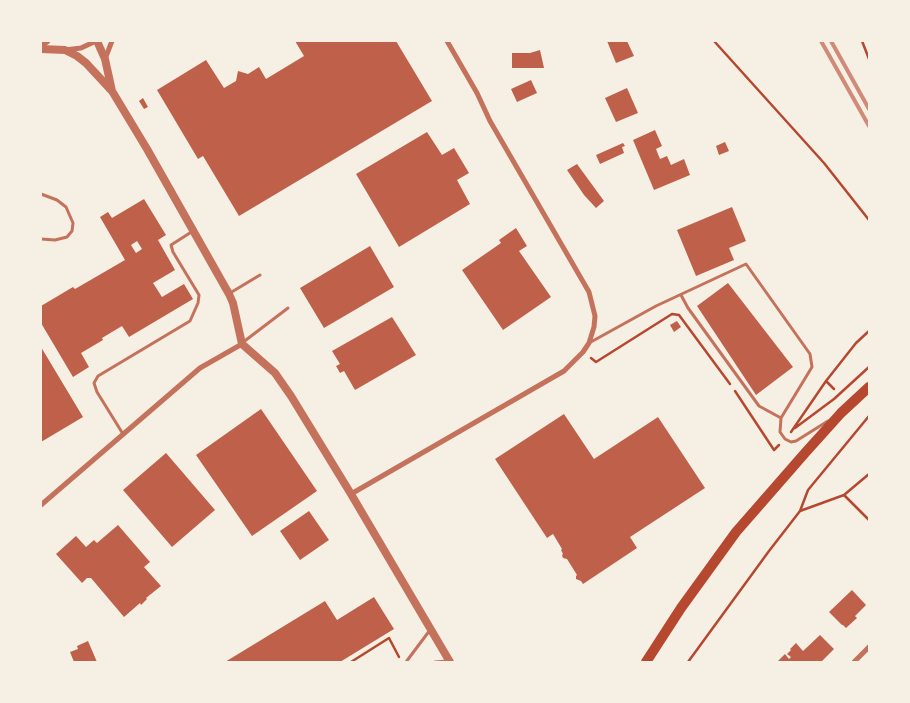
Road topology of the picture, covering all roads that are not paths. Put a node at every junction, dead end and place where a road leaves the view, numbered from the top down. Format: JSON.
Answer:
{"nodes":[{"id":1,"x":46,"y":41,"type":"edge"},
{"id":2,"x":96,"y":41,"type":"edge"},
{"id":3,"x":112,"y":41,"type":"edge"},
{"id":4,"x":447,"y":41,"type":"edge"},
{"id":5,"x":41,"y":43,"type":"edge"},
{"id":6,"x":41,"y":49,"type":"edge"},
{"id":7,"x":65,"y":50,"type":"junction"},
{"id":8,"x":105,"y":60,"type":"junction"},
{"id":9,"x":112,"y":91,"type":"junction"},
{"id":10,"x":41,"y":194,"type":"edge"},
{"id":11,"x":194,"y":231,"type":"junction"},
{"id":12,"x":41,"y":239,"type":"edge"},
{"id":13,"x":260,"y":275,"type":"dead end"},
{"id":14,"x":229,"y":294,"type":"junction"},
{"id":15,"x":681,"y":295,"type":"junction"},
{"id":16,"x":288,"y":308,"type":"dead end"},
{"id":17,"x":589,"y":343,"type":"junction"},
{"id":18,"x":242,"y":344,"type":"junction"},
{"id":19,"x":869,"y":387,"type":"edge"},
{"id":20,"x":841,"y":413,"type":"junction"},
{"id":21,"x":781,"y":418,"type":"junction"},
{"id":22,"x":123,"y":434,"type":"junction"},
{"id":23,"x":351,"y":494,"type":"junction"},
{"id":24,"x":41,"y":505,"type":"edge"},
{"id":25,"x":431,"y":630,"type":"junction"},
{"id":26,"x":869,"y":647,"type":"edge"},
{"id":27,"x":450,"y":661,"type":"edge"},
{"id":28,"x":404,"y":662,"type":"edge"},
{"id":29,"x":435,"y":662,"type":"edge"},
{"id":30,"x":646,"y":662,"type":"edge"},
{"id":31,"x":854,"y":662,"type":"edge"}],
"edges":[{"from":1,"to":5,"type":"street"},
{"from":2,"to":7,"type":"street"},
{"from":2,"to":8,"type":"street"},
{"from":3,"to":8,"type":"street"},
{"from":4,"to":17,"type":"street"},
{"from":6,"to":7,"type":"street"},
{"from":7,"to":9,"type":"street"},
{"from":8,"to":9,"type":"street"},
{"from":9,"to":11,"type":"street"},
{"from":10,"to":12,"type":"lane"},
{"from":11,"to":14,"type":"street"},
{"from":11,"to":22,"type":"lane"},
{"from":13,"to":14,"type":"lane"},
{"from":14,"to":18,"type":"street"},
{"from":15,"to":17,"type":"lane"},
{"from":15,"to":21,"type":"lane"},
{"from":15,"to":21,"type":"lane"},
{"from":16,"to":18,"type":"lane"},
{"from":17,"to":23,"type":"street"},
{"from":18,"to":22,"type":"street"},
{"from":18,"to":23,"type":"street"},
{"from":19,"to":20,"type":"main road"},
{"from":20,"to":21,"type":"lane"},
{"from":20,"to":30,"type":"main road"},
{"from":22,"to":24,"type":"street"},
{"from":23,"to":25,"type":"street"},
{"from":25,"to":27,"type":"street"},
{"from":25,"to":28,"type":"lane"},
{"from":26,"to":31,"type":"street"},
{"from":27,"to":29,"type":"lane"}]}
